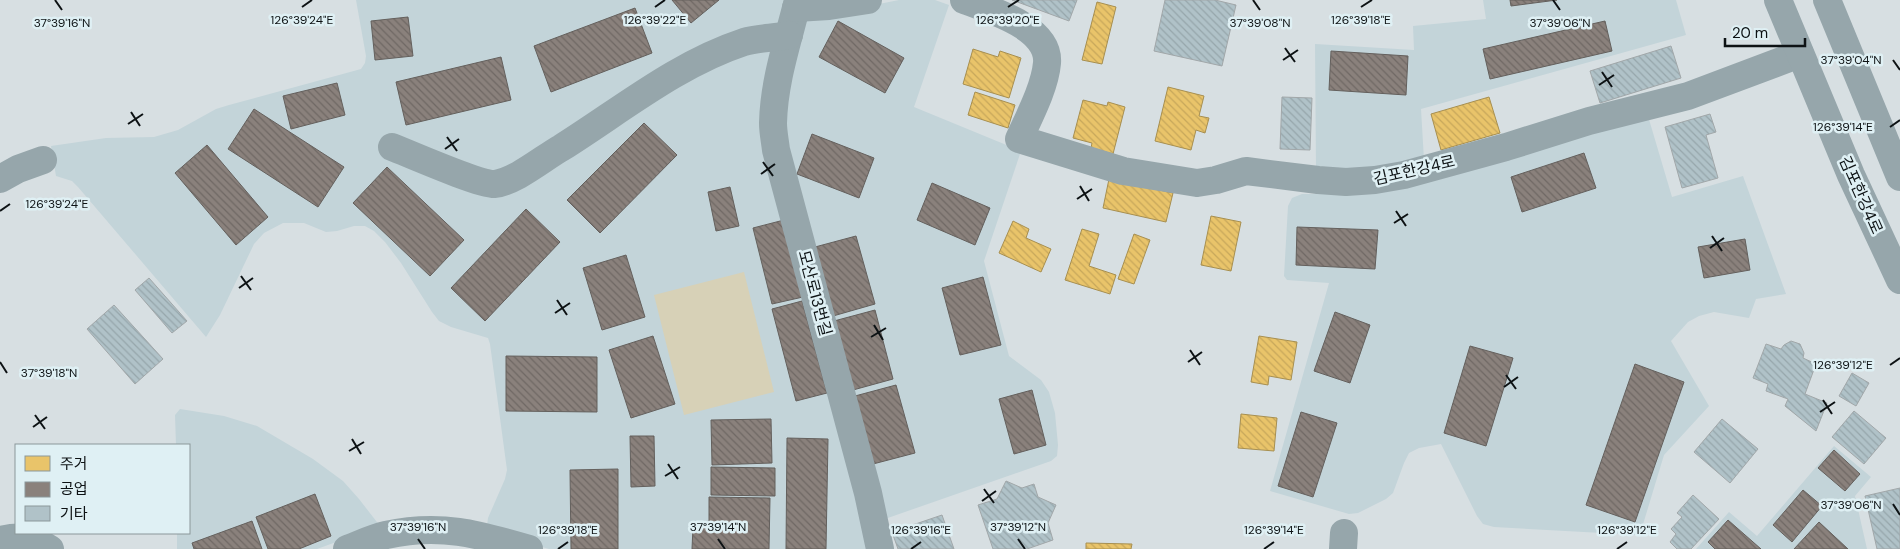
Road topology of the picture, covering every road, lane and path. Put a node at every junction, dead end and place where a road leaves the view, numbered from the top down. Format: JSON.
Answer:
{"nodes":[{"id":1,"x":868,"y":0,"type":"edge"},
{"id":2,"x":964,"y":0,"type":"edge"},
{"id":3,"x":1778,"y":0,"type":"edge"},
{"id":4,"x":1827,"y":0,"type":"edge"},
{"id":5,"x":797,"y":4,"type":"edge"},
{"id":6,"x":789,"y":36,"type":"junction"},
{"id":7,"x":1800,"y":54,"type":"junction"},
{"id":8,"x":392,"y":147,"type":"dead end"},
{"id":9,"x":1894,"y":148,"type":"edge"},
{"id":10,"x":43,"y":160,"type":"dead end"},
{"id":11,"x":1900,"y":177,"type":"edge"},
{"id":12,"x":0,"y":179,"type":"edge"},
{"id":13,"x":1900,"y":280,"type":"edge"},
{"id":14,"x":0,"y":540,"type":"edge"},
{"id":15,"x":515,"y":547,"type":"edge"},
{"id":16,"x":50,"y":549,"type":"edge"},
{"id":17,"x":347,"y":549,"type":"edge"},
{"id":18,"x":880,"y":549,"type":"edge"}],
"edges":[{"from":1,"to":5,"type":"street","name":"모산로13번길"},
{"from":2,"to":7,"type":"street","name":"김포한강4로"},
{"from":3,"to":7,"type":"street","name":"김포한강4로"},
{"from":4,"to":9,"type":"street"},
{"from":5,"to":6,"type":"street","name":"모산로13번길"},
{"from":6,"to":8,"type":"street"},
{"from":6,"to":18,"type":"street","name":"모산로13번길"},
{"from":7,"to":13,"type":"street","name":"김포한강4로"},
{"from":9,"to":11,"type":"street"},
{"from":10,"to":12,"type":"street"},
{"from":14,"to":16,"type":"street"},
{"from":15,"to":17,"type":"street"}]}
